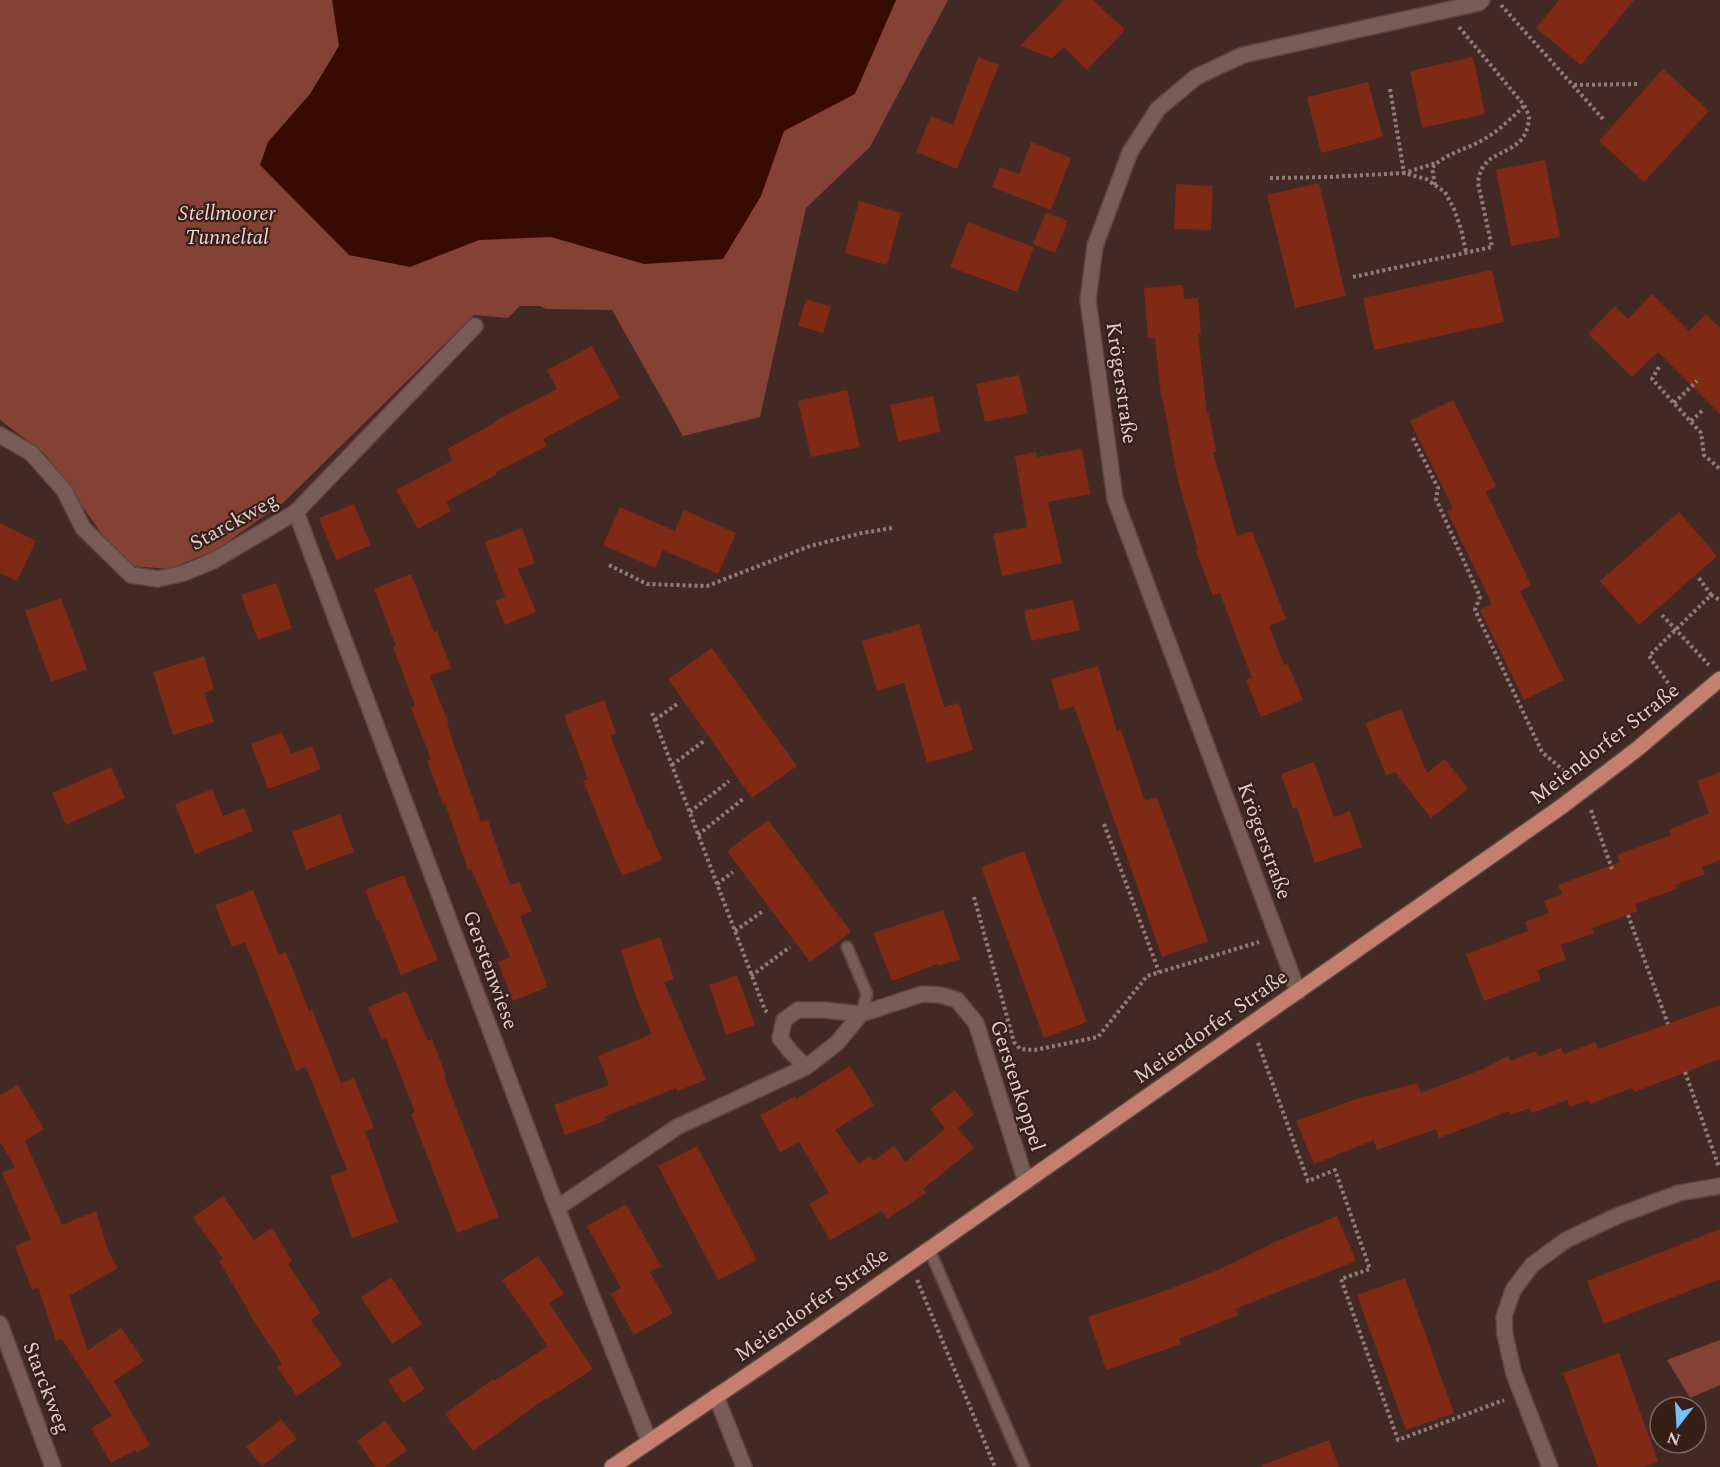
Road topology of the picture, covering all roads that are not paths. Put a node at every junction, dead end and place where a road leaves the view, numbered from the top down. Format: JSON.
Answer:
{"nodes":[{"id":1,"x":1482,"y":0,"type":"edge"},
{"id":2,"x":475,"y":326,"type":"dead end"},
{"id":3,"x":0,"y":435,"type":"edge"},
{"id":4,"x":296,"y":512,"type":"junction"},
{"id":5,"x":1717,"y":675,"type":"edge"},
{"id":6,"x":847,"y":947,"type":"dead end"},
{"id":7,"x":1298,"y":992,"type":"junction"},
{"id":8,"x":861,"y":1014,"type":"junction"},
{"id":9,"x":806,"y":1067,"type":"junction"},
{"id":10,"x":1026,"y":1182,"type":"junction"},
{"id":11,"x":1720,"y":1186,"type":"edge"},
{"id":12,"x":556,"y":1208,"type":"junction"},
{"id":13,"x":929,"y":1250,"type":"junction"},
{"id":14,"x":0,"y":1324,"type":"edge"},
{"id":15,"x":716,"y":1396,"type":"junction"},
{"id":16,"x":649,"y":1441,"type":"junction"},
{"id":17,"x":53,"y":1467,"type":"edge"},
{"id":18,"x":612,"y":1467,"type":"edge"},
{"id":19,"x":744,"y":1467,"type":"edge"},
{"id":20,"x":1024,"y":1467,"type":"edge"},
{"id":21,"x":1550,"y":1467,"type":"edge"}],
"edges":[{"from":1,"to":7,"type":"street","name":"Krögerstraße"},
{"from":2,"to":4,"type":"street","name":"Starckweg"},
{"from":3,"to":4,"type":"street","name":"Starckweg"},
{"from":4,"to":12,"type":"street","name":"Gerstenwiese"},
{"from":5,"to":7,"type":"main road","name":"Meiendorfer Straße"},
{"from":6,"to":8,"type":"lane"},
{"from":7,"to":10,"type":"main road","name":"Meiendorfer Straße"},
{"from":8,"to":9,"type":"street"},
{"from":8,"to":9,"type":"street","name":"Gerstenkoppel"},
{"from":8,"to":10,"type":"street","name":"Gerstenkoppel"},
{"from":9,"to":12,"type":"street"},
{"from":10,"to":13,"type":"main road","name":"Meiendorfer Straße"},
{"from":11,"to":21,"type":"street"},
{"from":12,"to":16,"type":"street","name":"Gerstenwiese"},
{"from":13,"to":15,"type":"main road","name":"Meiendorfer Straße"},
{"from":13,"to":20,"type":"lane"},
{"from":14,"to":17,"type":"street","name":"Starckweg"},
{"from":15,"to":16,"type":"main road","name":"Meiendorfer Straße"},
{"from":15,"to":19,"type":"street"},
{"from":16,"to":18,"type":"main road","name":"Meiendorfer Straße"}]}
